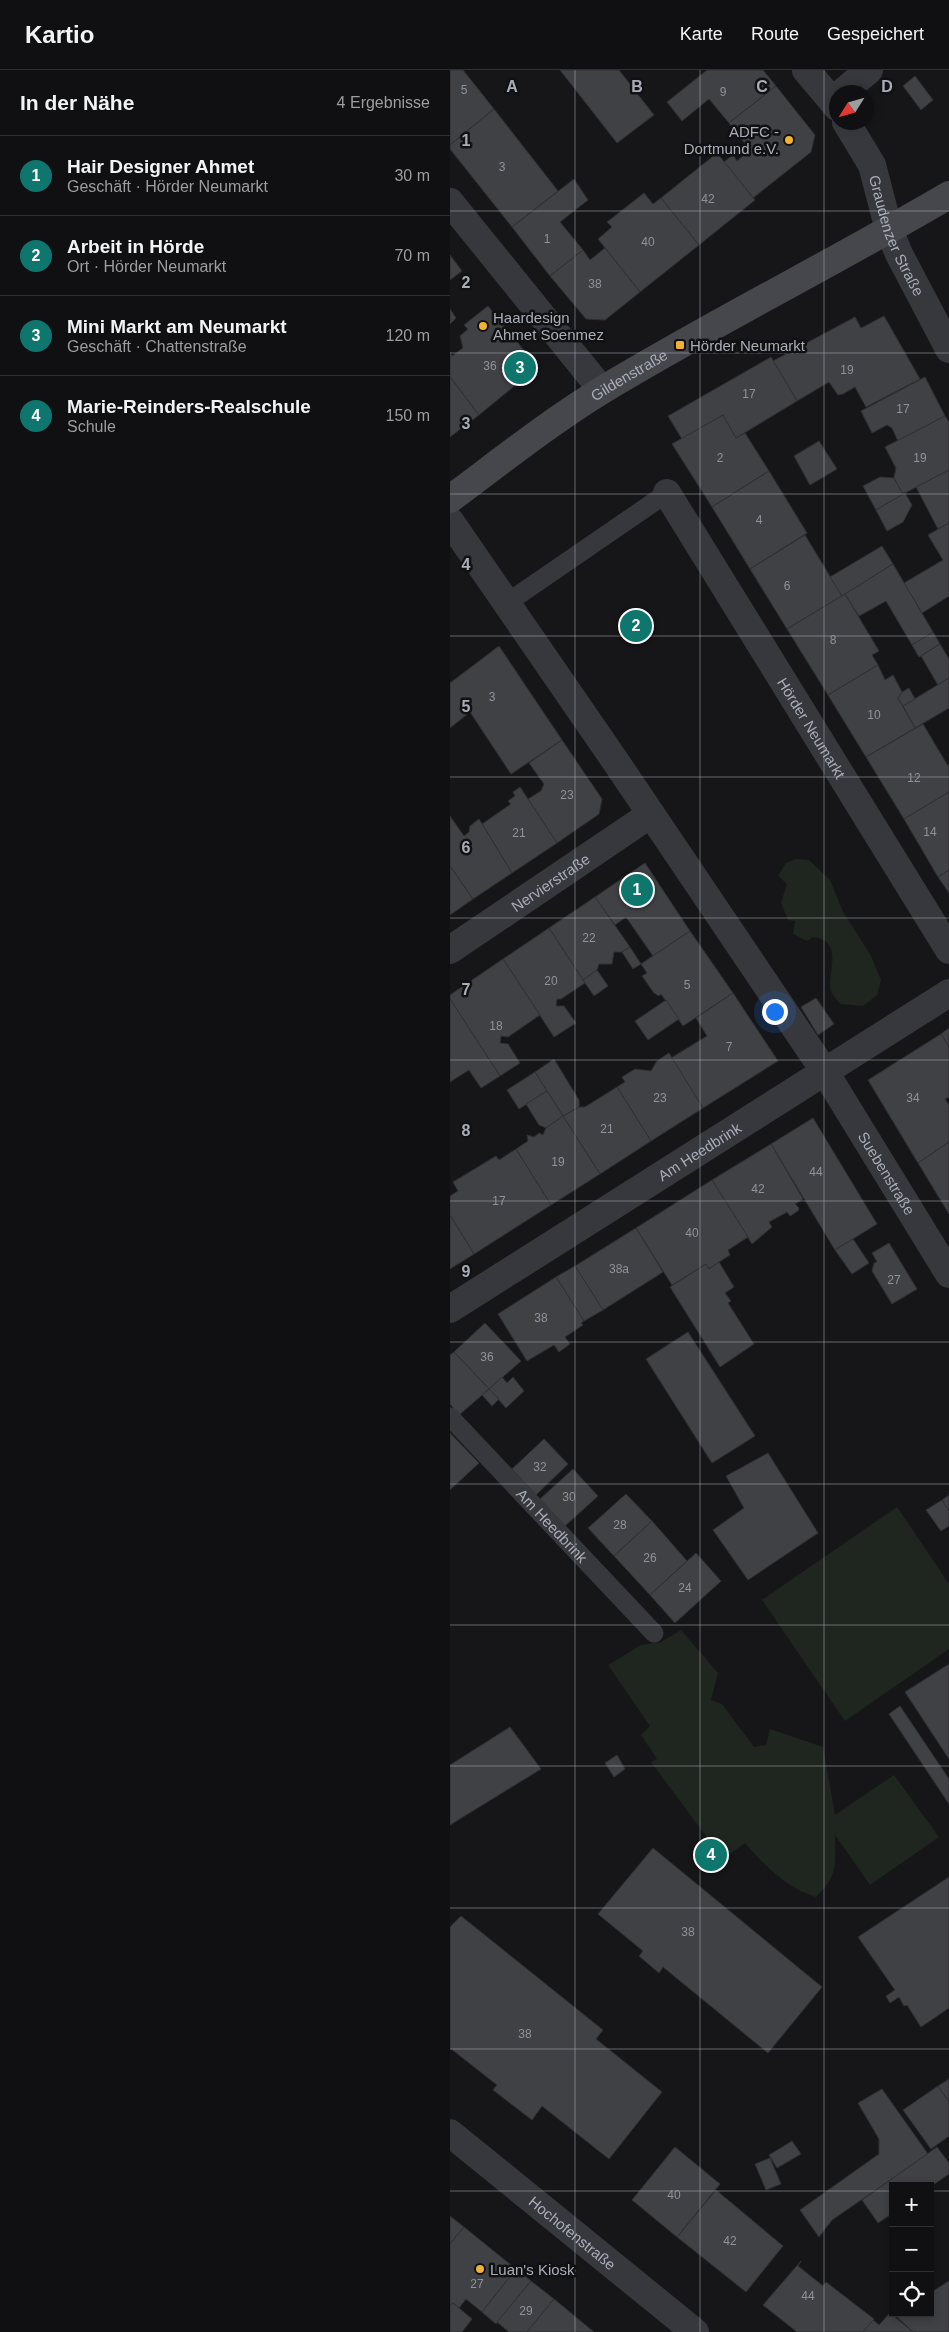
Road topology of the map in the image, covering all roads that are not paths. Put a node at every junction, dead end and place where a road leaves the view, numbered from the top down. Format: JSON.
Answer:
{"nodes":[{"id":1,"x":806,"y":70,"type":"edge"},
{"id":2,"x":869,"y":70,"type":"edge"},
{"id":3,"x":856,"y":85,"type":"edge"},
{"id":4,"x":829,"y":94,"type":"edge"},
{"id":5,"x":853,"y":130,"type":"edge"},
{"id":6,"x":949,"y":195,"type":"edge"},
{"id":7,"x":450,"y":202,"type":"edge"},
{"id":8,"x":889,"y":230,"type":"junction"},
{"id":9,"x":949,"y":349,"type":"edge"},
{"id":10,"x":602,"y":390,"type":"junction"},
{"id":11,"x":667,"y":493,"type":"joint"},
{"id":12,"x":450,"y":499,"type":"edge"},
{"id":13,"x":450,"y":521,"type":"edge"},
{"id":14,"x":507,"y":603,"type":"junction"},
{"id":15,"x":651,"y":814,"type":"junction"},
{"id":16,"x":450,"y":950,"type":"edge"},
{"id":17,"x":949,"y":950,"type":"edge"},
{"id":18,"x":949,"y":994,"type":"edge"},
{"id":19,"x":825,"y":1072,"type":"junction"},
{"id":20,"x":949,"y":1274,"type":"edge"},
{"id":21,"x":450,"y":1309,"type":"edge"},
{"id":22,"x":450,"y":1417,"type":"edge"},
{"id":23,"x":654,"y":1633,"type":"dead end"},
{"id":24,"x":450,"y":2133,"type":"edge"},
{"id":25,"x":695,"y":2332,"type":"edge"}],
"edges":[{"from":1,"to":4,"type":"street","name":"Graudenzer Straße"},
{"from":2,"to":3,"type":"street"},
{"from":5,"to":8,"type":"street","name":"Graudenzer Straße"},
{"from":6,"to":8,"type":"main road","name":"Gildenstraße"},
{"from":7,"to":10,"type":"street"},
{"from":8,"to":9,"type":"street","name":"Graudenzer Straße"},
{"from":8,"to":10,"type":"main road","name":"Gildenstraße"},
{"from":10,"to":12,"type":"main road","name":"Gildenstraße"},
{"from":11,"to":14,"type":"lane","name":"Hörder Neumarkt"},
{"from":11,"to":17,"type":"street","name":"Hörder Neumarkt"},
{"from":13,"to":14,"type":"street"},
{"from":14,"to":15,"type":"street"},
{"from":15,"to":16,"type":"street","name":"Nervierstraße"},
{"from":15,"to":19,"type":"street"},
{"from":18,"to":19,"type":"street","name":"Am Heedbrink"},
{"from":19,"to":20,"type":"street","name":"Suebenstraße"},
{"from":19,"to":21,"type":"street","name":"Am Heedbrink"},
{"from":22,"to":23,"type":"lane","name":"Am Heedbrink"},
{"from":24,"to":25,"type":"street","name":"Hochofenstraße"}]}
